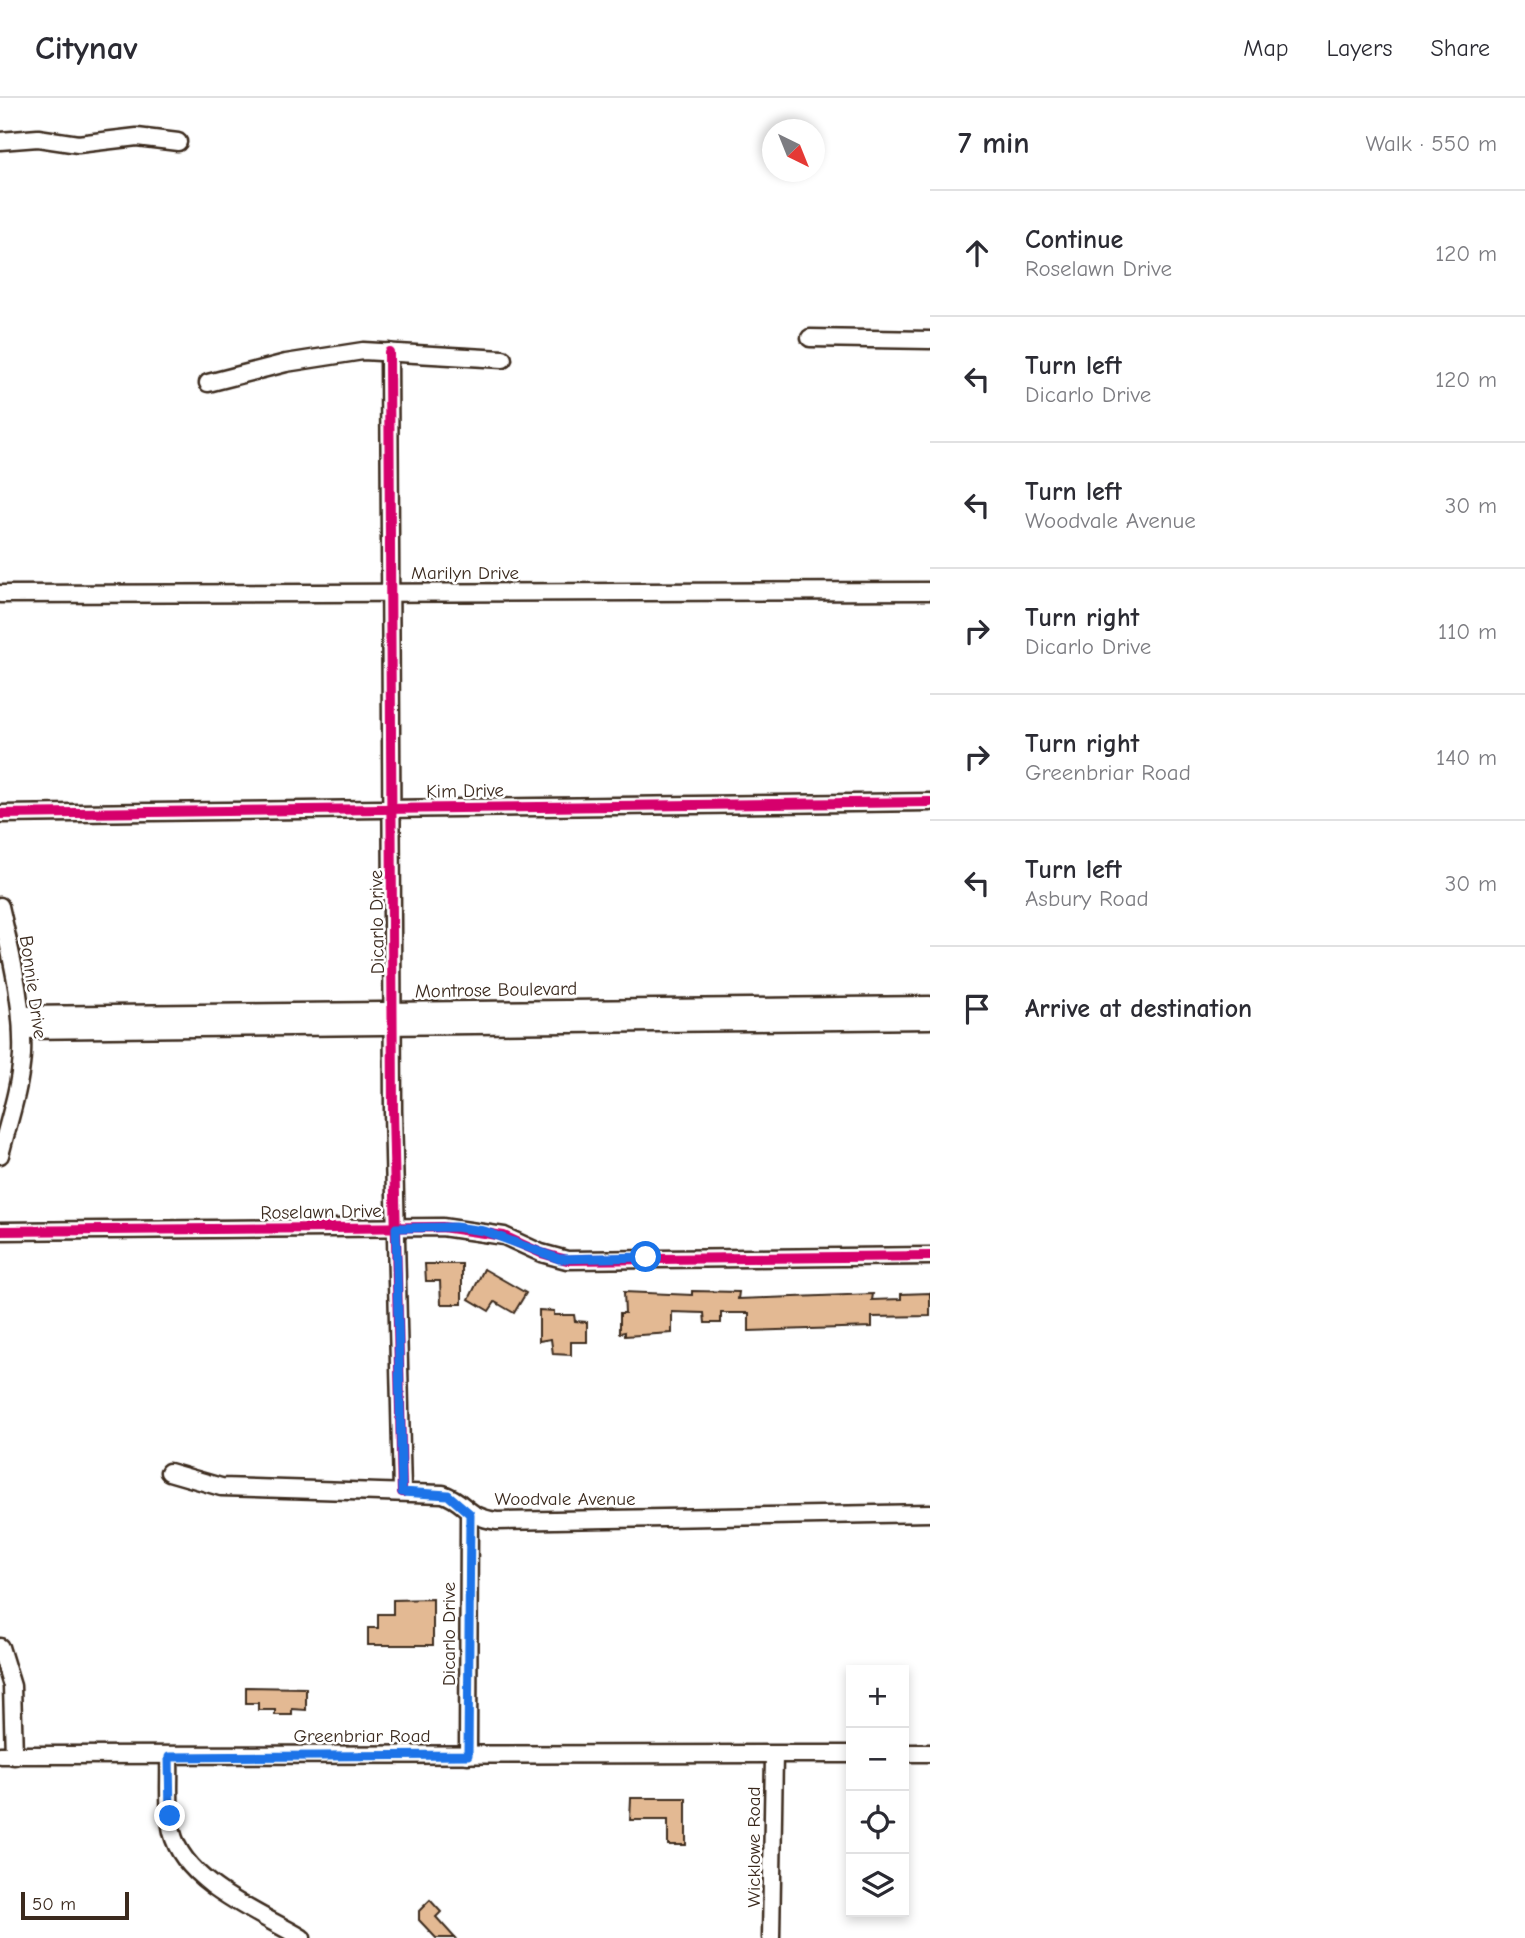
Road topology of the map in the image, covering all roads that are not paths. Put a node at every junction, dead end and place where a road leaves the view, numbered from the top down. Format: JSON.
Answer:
{"nodes":[{"id":1,"x":0,"y":141,"type":"edge"},
{"id":2,"x":178,"y":142,"type":"dead end"},
{"id":3,"x":810,"y":338,"type":"dead end"},
{"id":4,"x":930,"y":340,"type":"edge"},
{"id":5,"x":389,"y":352,"type":"junction"},
{"id":6,"x":502,"y":359,"type":"dead end"},
{"id":7,"x":208,"y":383,"type":"dead end"},
{"id":8,"x":930,"y":591,"type":"edge"},
{"id":9,"x":0,"y":594,"type":"edge"},
{"id":10,"x":390,"y":594,"type":"junction"},
{"id":11,"x":930,"y":802,"type":"edge"},
{"id":12,"x":392,"y":809,"type":"junction"},
{"id":13,"x":0,"y":814,"type":"edge"},
{"id":14,"x":0,"y":906,"type":"edge"},
{"id":15,"x":930,"y":1005,"type":"edge"},
{"id":16,"x":394,"y":1018,"type":"junction"},
{"id":17,"x":930,"y":1020,"type":"edge"},
{"id":18,"x":21,"y":1023,"type":"junction"},
{"id":19,"x":0,"y":1155,"type":"edge"},
{"id":20,"x":396,"y":1228,"type":"junction"},
{"id":21,"x":0,"y":1231,"type":"edge"},
{"id":22,"x":930,"y":1256,"type":"edge"},
{"id":23,"x":169,"y":1472,"type":"dead end"},
{"id":24,"x":402,"y":1492,"type":"junction"},
{"id":25,"x":470,"y":1514,"type":"junction"},
{"id":26,"x":930,"y":1514,"type":"edge"},
{"id":27,"x":0,"y":1647,"type":"edge"},
{"id":28,"x":909,"y":1753,"type":"edge"},
{"id":29,"x":930,"y":1753,"type":"edge"},
{"id":30,"x":846,"y":1754,"type":"edge"},
{"id":31,"x":468,"y":1755,"type":"junction"},
{"id":32,"x":774,"y":1755,"type":"junction"},
{"id":33,"x":7,"y":1756,"type":"edge"},
{"id":34,"x":169,"y":1757,"type":"junction"},
{"id":35,"x":302,"y":1938,"type":"edge"},
{"id":36,"x":771,"y":1938,"type":"edge"}],
"edges":[{"from":1,"to":2,"type":"street"},
{"from":3,"to":4,"type":"street"},
{"from":5,"to":6,"type":"street"},
{"from":5,"to":7,"type":"street"},
{"from":5,"to":10,"type":"street","name":"Dicarlo Drive"},
{"from":8,"to":10,"type":"street","name":"Marilyn Drive"},
{"from":9,"to":10,"type":"street","name":"Marilyn Drive"},
{"from":10,"to":12,"type":"street","name":"Dicarlo Drive"},
{"from":11,"to":12,"type":"street","name":"Kim Drive"},
{"from":12,"to":13,"type":"street","name":"Kim Drive"},
{"from":12,"to":16,"type":"street","name":"Dicarlo Drive"},
{"from":14,"to":18,"type":"street","name":"Bonnie Drive"},
{"from":15,"to":16,"type":"street","name":"Montrose Boulevard"},
{"from":16,"to":17,"type":"street","name":"Montrose Boulevard"},
{"from":16,"to":18,"type":"street","name":"Montrose Boulevard"},
{"from":16,"to":20,"type":"street","name":"Dicarlo Drive"},
{"from":18,"to":19,"type":"street","name":"Bonnie Drive"},
{"from":20,"to":21,"type":"street","name":"Roselawn Drive"},
{"from":20,"to":22,"type":"street","name":"Roselawn Drive"},
{"from":20,"to":24,"type":"street","name":"Dicarlo Drive"},
{"from":23,"to":24,"type":"street","name":"Woodvale Avenue"},
{"from":24,"to":25,"type":"street","name":"Woodvale Avenue"},
{"from":25,"to":26,"type":"street","name":"Woodvale Avenue"},
{"from":25,"to":31,"type":"street","name":"Dicarlo Drive"},
{"from":27,"to":33,"type":"street"},
{"from":28,"to":29,"type":"street"},
{"from":30,"to":32,"type":"street","name":"Greenbriar Road"},
{"from":31,"to":32,"type":"street","name":"Greenbriar Road"},
{"from":31,"to":34,"type":"street","name":"Greenbriar Road"},
{"from":32,"to":36,"type":"street","name":"Wicklowe Road"},
{"from":33,"to":34,"type":"street","name":"Greenbriar Road"},
{"from":34,"to":35,"type":"street"}]}
